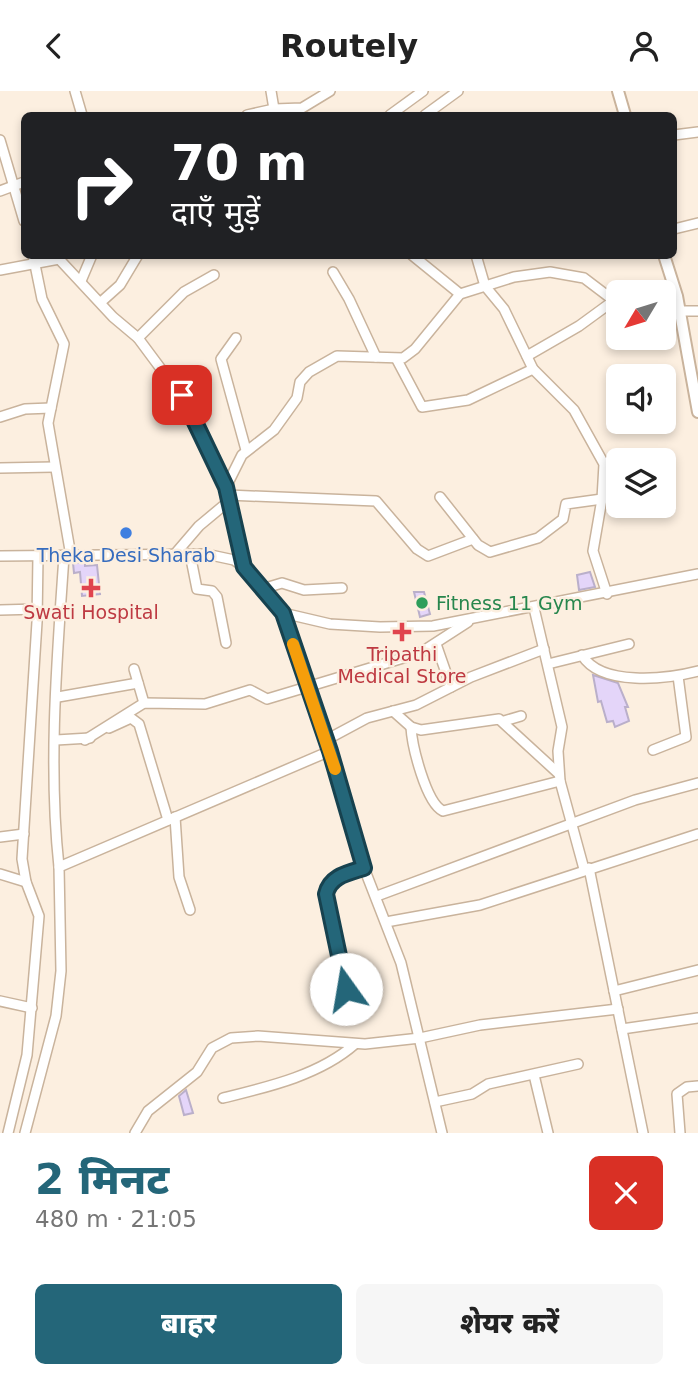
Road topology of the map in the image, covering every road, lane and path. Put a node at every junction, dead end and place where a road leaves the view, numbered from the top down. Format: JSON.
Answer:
{"nodes":[{"id":1,"x":76,"y":91,"type":"edge"},
{"id":2,"x":271,"y":91,"type":"edge"},
{"id":3,"x":330,"y":91,"type":"edge"},
{"id":4,"x":423,"y":91,"type":"edge"},
{"id":5,"x":458,"y":91,"type":"edge"},
{"id":6,"x":618,"y":91,"type":"edge"},
{"id":7,"x":81,"y":112,"type":"edge"},
{"id":8,"x":275,"y":112,"type":"edge"},
{"id":9,"x":394,"y":112,"type":"edge"},
{"id":10,"x":429,"y":112,"type":"edge"},
{"id":11,"x":624,"y":112,"type":"edge"},
{"id":12,"x":698,"y":132,"type":"edge"},
{"id":13,"x":677,"y":135,"type":"edge"},
{"id":14,"x":0,"y":140,"type":"edge"},
{"id":15,"x":20,"y":184,"type":"edge"},
{"id":16,"x":0,"y":191,"type":"edge"},
{"id":17,"x":698,"y":223,"type":"edge"},
{"id":18,"x":677,"y":228,"type":"edge"},
{"id":19,"x":33,"y":259,"type":"edge"},
{"id":20,"x":90,"y":259,"type":"edge"},
{"id":21,"x":136,"y":259,"type":"edge"},
{"id":22,"x":417,"y":259,"type":"edge"},
{"id":23,"x":477,"y":259,"type":"edge"},
{"id":24,"x":665,"y":259,"type":"edge"},
{"id":25,"x":0,"y":270,"type":"edge"},
{"id":26,"x":332,"y":272,"type":"dead end"},
{"id":27,"x":214,"y":275,"type":"dead end"},
{"id":28,"x":81,"y":281,"type":"junction"},
{"id":29,"x":485,"y":286,"type":"junction"},
{"id":30,"x":460,"y":294,"type":"junction"},
{"id":31,"x":606,"y":294,"type":"edge"},
{"id":32,"x":677,"y":296,"type":"joint"},
{"id":33,"x":101,"y":302,"type":"junction"},
{"id":34,"x":606,"y":306,"type":"edge"},
{"id":35,"x":679,"y":311,"type":"junction"},
{"id":36,"x":698,"y":311,"type":"edge"},
{"id":37,"x":138,"y":338,"type":"junction"},
{"id":38,"x":236,"y":338,"type":"dead end"},
{"id":39,"x":527,"y":356,"type":"junction"},
{"id":40,"x":376,"y":357,"type":"junction"},
{"id":41,"x":397,"y":360,"type":"junction"},
{"id":42,"x":533,"y":369,"type":"junction"},
{"id":43,"x":51,"y":408,"type":"junction"},
{"id":44,"x":698,"y":412,"type":"edge"},
{"id":45,"x":0,"y":417,"type":"edge"},
{"id":46,"x":246,"y":450,"type":"junction"},
{"id":47,"x":54,"y":467,"type":"junction"},
{"id":48,"x":0,"y":468,"type":"edge"},
{"id":49,"x":228,"y":494,"type":"junction"},
{"id":50,"x":440,"y":497,"type":"dead end"},
{"id":51,"x":602,"y":499,"type":"junction"},
{"id":52,"x":473,"y":539,"type":"junction"},
{"id":53,"x":175,"y":554,"type":"junction"},
{"id":54,"x":190,"y":554,"type":"junction"},
{"id":55,"x":0,"y":555,"type":"edge"},
{"id":56,"x":38,"y":556,"type":"junction"},
{"id":57,"x":67,"y":556,"type":"junction"},
{"id":58,"x":244,"y":567,"type":"junction"},
{"id":59,"x":698,"y":574,"type":"edge"},
{"id":60,"x":342,"y":588,"type":"dead end"},
{"id":61,"x":262,"y":589,"type":"junction"},
{"id":62,"x":607,"y":594,"type":"junction"},
{"id":63,"x":534,"y":608,"type":"junction"},
{"id":64,"x":38,"y":609,"type":"junction"},
{"id":65,"x":0,"y":611,"type":"edge"},
{"id":66,"x":283,"y":613,"type":"junction"},
{"id":67,"x":473,"y":619,"type":"junction"},
{"id":68,"x":226,"y":643,"type":"dead end"},
{"id":69,"x":629,"y":644,"type":"dead end"},
{"id":70,"x":436,"y":645,"type":"junction"},
{"id":71,"x":544,"y":649,"type":"junction"},
{"id":72,"x":582,"y":655,"type":"junction"},
{"id":73,"x":548,"y":664,"type":"junction"},
{"id":74,"x":134,"y":669,"type":"dead end"},
{"id":75,"x":698,"y":671,"type":"edge"},
{"id":76,"x":678,"y":675,"type":"junction"},
{"id":77,"x":138,"y":683,"type":"junction"},
{"id":78,"x":452,"y":687,"type":"junction"},
{"id":79,"x":308,"y":688,"type":"junction"},
{"id":80,"x":58,"y":697,"type":"junction"},
{"id":81,"x":144,"y":703,"type":"junction"},
{"id":82,"x":393,"y":711,"type":"junction"},
{"id":83,"x":521,"y":716,"type":"dead end"},
{"id":84,"x":504,"y":721,"type":"junction"},
{"id":85,"x":411,"y":727,"type":"junction"},
{"id":86,"x":56,"y":740,"type":"junction"},
{"id":87,"x":85,"y":740,"type":"junction"},
{"id":88,"x":326,"y":740,"type":"junction"},
{"id":89,"x":653,"y":750,"type":"dead end"},
{"id":90,"x":330,"y":751,"type":"junction"},
{"id":91,"x":560,"y":778,"type":"junction"},
{"id":92,"x":698,"y":783,"type":"edge"},
{"id":93,"x":171,"y":818,"type":"junction"},
{"id":94,"x":571,"y":825,"type":"junction"},
{"id":95,"x":24,"y":834,"type":"junction"},
{"id":96,"x":698,"y":834,"type":"edge"},
{"id":97,"x":0,"y":837,"type":"edge"},
{"id":98,"x":59,"y":866,"type":"junction"},
{"id":99,"x":364,"y":868,"type":"junction"},
{"id":100,"x":587,"y":869,"type":"junction"},
{"id":101,"x":0,"y":874,"type":"edge"},
{"id":102,"x":26,"y":882,"type":"junction"},
{"id":103,"x":377,"y":896,"type":"junction"},
{"id":104,"x":190,"y":910,"type":"dead end"},
{"id":105,"x":386,"y":922,"type":"junction"},
{"id":106,"x":698,"y":970,"type":"edge"},
{"id":107,"x":346,"y":989,"type":"dead end"},
{"id":108,"x":614,"y":991,"type":"junction"},
{"id":109,"x":0,"y":1001,"type":"edge"},
{"id":110,"x":32,"y":1008,"type":"junction"},
{"id":111,"x":618,"y":1009,"type":"junction"},
{"id":112,"x":698,"y":1018,"type":"edge"},
{"id":113,"x":622,"y":1029,"type":"junction"},
{"id":114,"x":419,"y":1038,"type":"junction"},
{"id":115,"x":355,"y":1044,"type":"junction"},
{"id":116,"x":578,"y":1064,"type":"dead end"},
{"id":117,"x":534,"y":1075,"type":"junction"},
{"id":118,"x":698,"y":1086,"type":"edge"},
{"id":119,"x":223,"y":1098,"type":"dead end"},
{"id":120,"x":435,"y":1102,"type":"junction"},
{"id":121,"x":8,"y":1133,"type":"edge"},
{"id":122,"x":25,"y":1133,"type":"edge"},
{"id":123,"x":135,"y":1133,"type":"edge"},
{"id":124,"x":442,"y":1133,"type":"edge"},
{"id":125,"x":548,"y":1133,"type":"edge"},
{"id":126,"x":643,"y":1133,"type":"edge"},
{"id":127,"x":680,"y":1133,"type":"edge"}],
"edges":[{"from":1,"to":7,"type":"street"},
{"from":2,"to":8,"type":"street"},
{"from":3,"to":8,"type":"street"},
{"from":4,"to":9,"type":"street"},
{"from":5,"to":10,"type":"street"},
{"from":6,"to":11,"type":"main road"},
{"from":12,"to":13,"type":"street"},
{"from":14,"to":15,"type":"street"},
{"from":15,"to":16,"type":"street"},
{"from":17,"to":18,"type":"street"},
{"from":19,"to":25,"type":"street"},
{"from":19,"to":28,"type":"street"},
{"from":19,"to":43,"type":"street"},
{"from":20,"to":28,"type":"street"},
{"from":21,"to":33,"type":"street"},
{"from":22,"to":30,"type":"street"},
{"from":23,"to":29,"type":"street"},
{"from":24,"to":32,"type":"main road"},
{"from":26,"to":40,"type":"street"},
{"from":27,"to":37,"type":"street"},
{"from":28,"to":33,"type":"street"},
{"from":29,"to":30,"type":"street"},
{"from":29,"to":31,"type":"street"},
{"from":29,"to":39,"type":"street"},
{"from":30,"to":41,"type":"street"},
{"from":32,"to":35,"type":"main road"},
{"from":33,"to":37,"type":"street"},
{"from":34,"to":39,"type":"street"},
{"from":35,"to":36,"type":"street"},
{"from":35,"to":44,"type":"main road"},
{"from":37,"to":49,"type":"street"},
{"from":38,"to":46,"type":"street"},
{"from":39,"to":42,"type":"street"},
{"from":40,"to":41,"type":"street"},
{"from":40,"to":46,"type":"street"},
{"from":41,"to":42,"type":"street"},
{"from":42,"to":51,"type":"street"},
{"from":43,"to":45,"type":"street"},
{"from":43,"to":47,"type":"street"},
{"from":46,"to":49,"type":"street"},
{"from":47,"to":48,"type":"street"},
{"from":47,"to":57,"type":"street"},
{"from":49,"to":52,"type":"street"},
{"from":49,"to":53,"type":"street"},
{"from":49,"to":58,"type":"street"},
{"from":50,"to":52,"type":"street"},
{"from":51,"to":52,"type":"street"},
{"from":51,"to":62,"type":"street"},
{"from":53,"to":54,"type":"street"},
{"from":53,"to":57,"type":"street"},
{"from":54,"to":58,"type":"street"},
{"from":54,"to":68,"type":"street"},
{"from":55,"to":56,"type":"street"},
{"from":56,"to":57,"type":"street"},
{"from":56,"to":64,"type":"street"},
{"from":57,"to":80,"type":"street"},
{"from":58,"to":61,"type":"street"},
{"from":59,"to":62,"type":"street"},
{"from":60,"to":61,"type":"street"},
{"from":61,"to":66,"type":"street"},
{"from":62,"to":63,"type":"street"},
{"from":63,"to":67,"type":"street"},
{"from":63,"to":71,"type":"street"},
{"from":64,"to":65,"type":"street"},
{"from":64,"to":95,"type":"street"},
{"from":66,"to":67,"type":"street"},
{"from":66,"to":79,"type":"street"},
{"from":67,"to":70,"type":"street"},
{"from":69,"to":72,"type":"street"},
{"from":70,"to":78,"type":"street"},
{"from":70,"to":79,"type":"street"},
{"from":71,"to":73,"type":"street"},
{"from":71,"to":78,"type":"street"},
{"from":72,"to":73,"type":"street"},
{"from":72,"to":76,"type":"street"},
{"from":73,"to":91,"type":"street"},
{"from":74,"to":77,"type":"street"},
{"from":75,"to":76,"type":"street"},
{"from":76,"to":89,"type":"street"},
{"from":77,"to":80,"type":"street"},
{"from":77,"to":81,"type":"street"},
{"from":78,"to":82,"type":"street"},
{"from":79,"to":81,"type":"street"},
{"from":79,"to":88,"type":"street"},
{"from":80,"to":86,"type":"street"},
{"from":81,"to":87,"type":"street"},
{"from":82,"to":85,"type":"street"},
{"from":82,"to":88,"type":"street"},
{"from":83,"to":84,"type":"street"},
{"from":84,"to":85,"type":"street"},
{"from":84,"to":91,"type":"street"},
{"from":85,"to":91,"type":"street"},
{"from":86,"to":87,"type":"street"},
{"from":86,"to":98,"type":"street"},
{"from":87,"to":93,"type":"street"},
{"from":88,"to":90,"type":"street"},
{"from":90,"to":93,"type":"street"},
{"from":90,"to":99,"type":"street"},
{"from":91,"to":94,"type":"street"},
{"from":92,"to":94,"type":"street"},
{"from":93,"to":98,"type":"street"},
{"from":93,"to":104,"type":"street"},
{"from":94,"to":100,"type":"street"},
{"from":94,"to":103,"type":"street"},
{"from":95,"to":97,"type":"street"},
{"from":95,"to":102,"type":"street"},
{"from":96,"to":100,"type":"street"},
{"from":98,"to":122,"type":"street"},
{"from":99,"to":103,"type":"street"},
{"from":99,"to":107,"type":"street"},
{"from":100,"to":105,"type":"street"},
{"from":100,"to":108,"type":"street"},
{"from":101,"to":102,"type":"street"},
{"from":102,"to":110,"type":"street"},
{"from":103,"to":105,"type":"street"},
{"from":105,"to":114,"type":"street"},
{"from":106,"to":108,"type":"street"},
{"from":108,"to":111,"type":"street"},
{"from":109,"to":110,"type":"street"},
{"from":110,"to":121,"type":"street"},
{"from":111,"to":113,"type":"street"},
{"from":111,"to":114,"type":"street"},
{"from":112,"to":113,"type":"street"},
{"from":113,"to":126,"type":"street"},
{"from":114,"to":115,"type":"street"},
{"from":114,"to":120,"type":"street"},
{"from":115,"to":119,"type":"street"},
{"from":115,"to":123,"type":"street"},
{"from":116,"to":117,"type":"street"},
{"from":117,"to":120,"type":"street"},
{"from":117,"to":125,"type":"street"},
{"from":118,"to":127,"type":"street"},
{"from":120,"to":124,"type":"street"}]}
